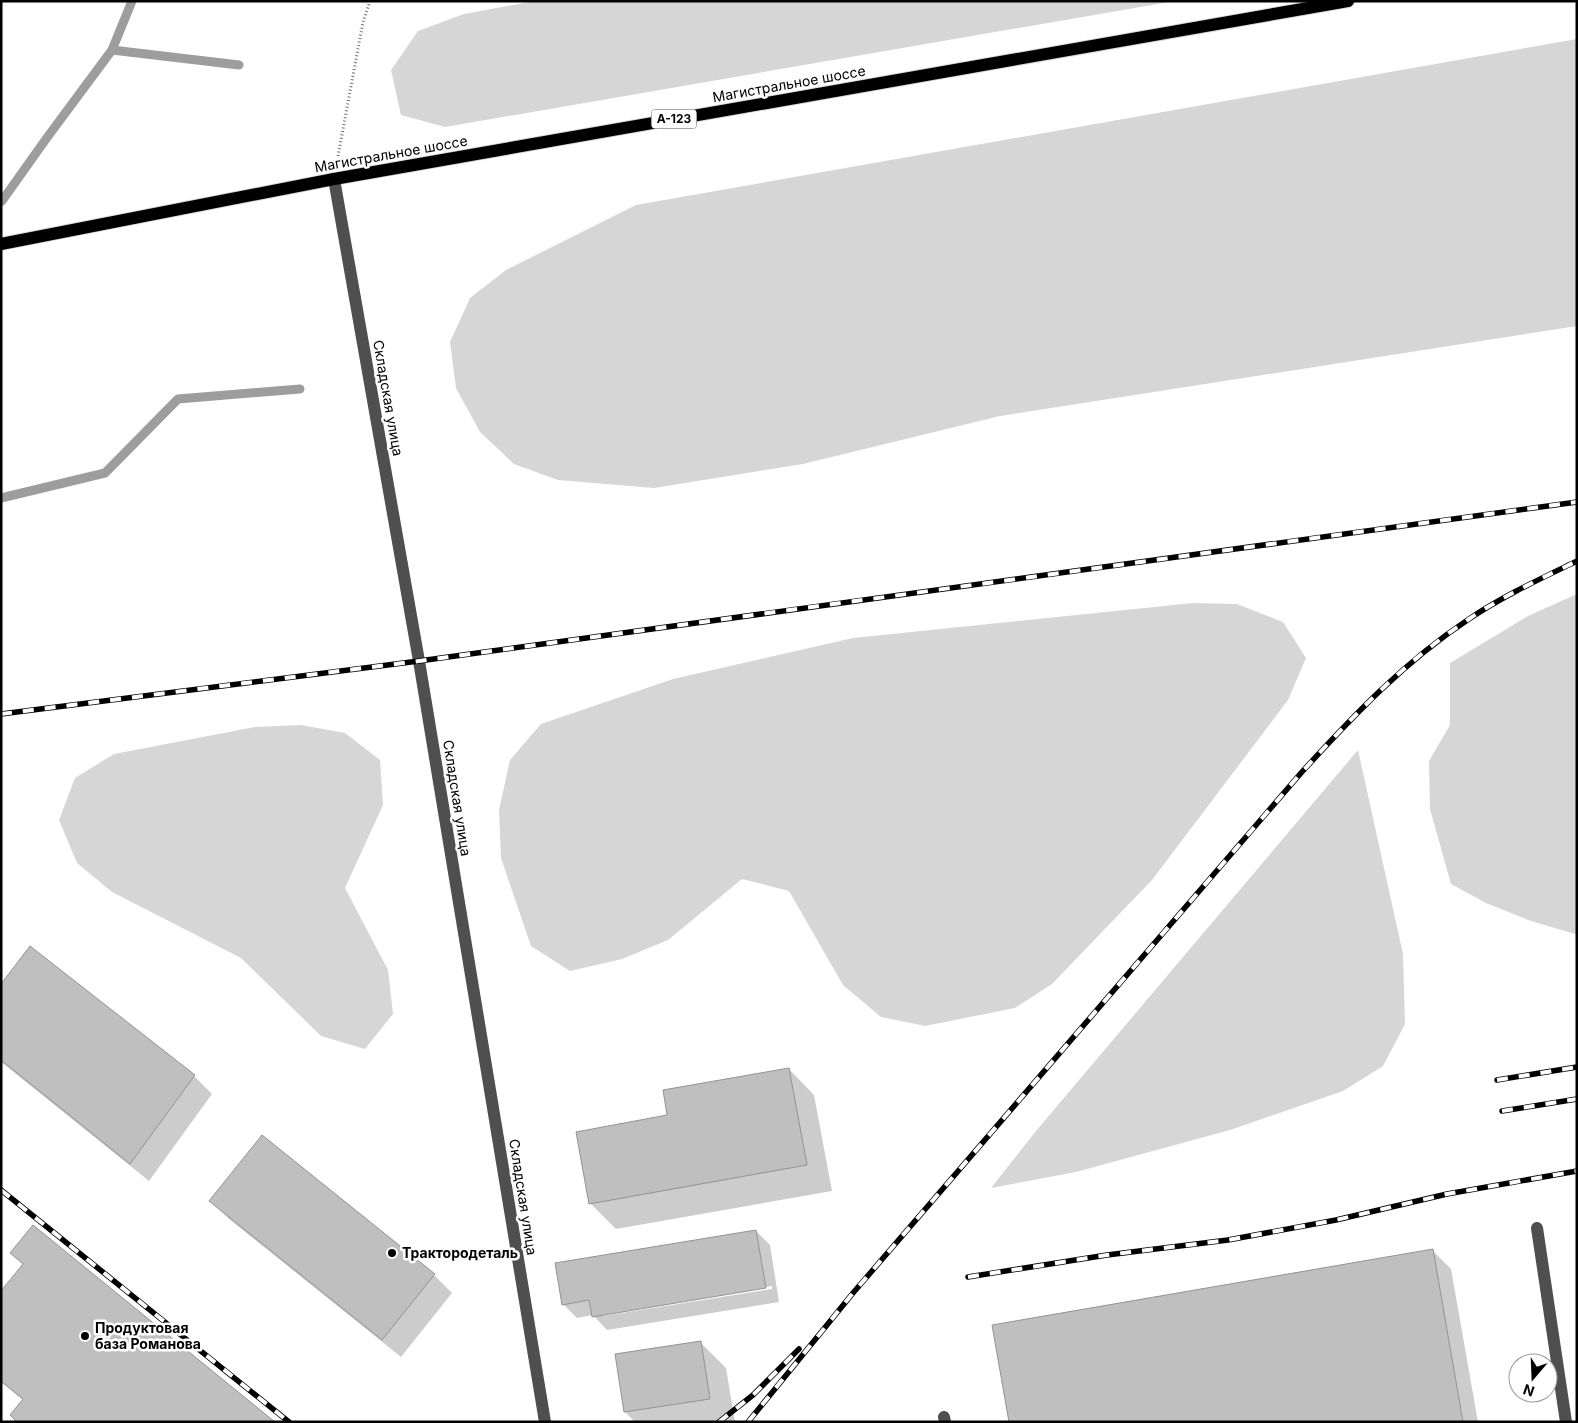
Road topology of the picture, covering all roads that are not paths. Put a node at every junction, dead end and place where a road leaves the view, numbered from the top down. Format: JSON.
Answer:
{"nodes":[{"id":1,"x":1348,"y":1,"type":"edge"},
{"id":2,"x":334,"y":179,"type":"junction"},
{"id":3,"x":1,"y":244,"type":"edge"},
{"id":4,"x":1537,"y":1228,"type":"dead end"},
{"id":5,"x":546,"y":1422,"type":"edge"},
{"id":6,"x":1566,"y":1422,"type":"edge"}],
"edges":[{"from":1,"to":2,"type":"main road","name":"Магистральное шоссе","number":"А-123"},
{"from":2,"to":3,"type":"main road","name":"Магистральное шоссе","number":"А-123"},
{"from":2,"to":5,"type":"street","name":"Складская улица"},
{"from":4,"to":6,"type":"street"}]}
